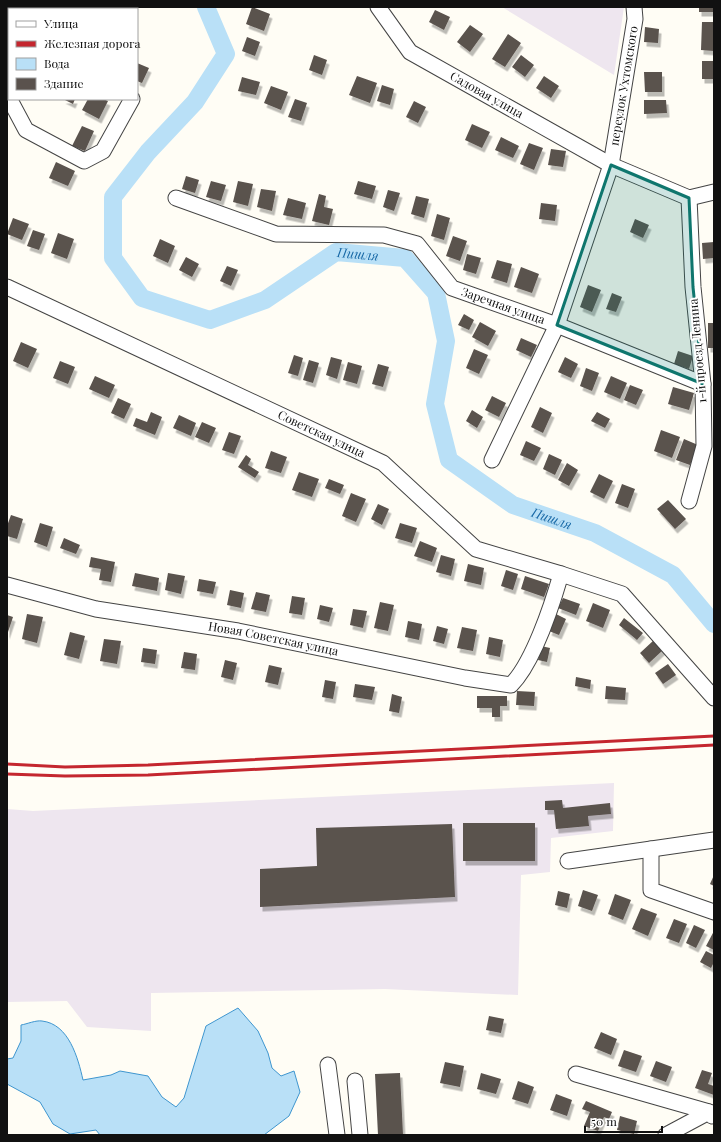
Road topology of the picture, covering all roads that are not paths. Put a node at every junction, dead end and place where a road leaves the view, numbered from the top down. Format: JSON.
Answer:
{"nodes":[{"id":1,"x":378,"y":7,"type":"edge"},
{"id":2,"x":634,"y":7,"type":"edge"},
{"id":3,"x":10,"y":100,"type":"edge"},
{"id":4,"x":131,"y":100,"type":"edge"},
{"id":5,"x":611,"y":165,"type":"junction"},
{"id":6,"x":714,"y":192,"type":"edge"},
{"id":7,"x":176,"y":198,"type":"dead end"},
{"id":8,"x":689,"y":198,"type":"junction"},
{"id":9,"x":7,"y":288,"type":"edge"},
{"id":10,"x":557,"y":325,"type":"junction"},
{"id":11,"x":703,"y":384,"type":"junction"},
{"id":12,"x":492,"y":460,"type":"dead end"},
{"id":13,"x":688,"y":501,"type":"dead end"},
{"id":14,"x":561,"y":574,"type":"junction"},
{"id":15,"x":7,"y":585,"type":"edge"},
{"id":16,"x":714,"y":698,"type":"edge"},
{"id":17,"x":714,"y":840,"type":"edge"},
{"id":18,"x":651,"y":849,"type":"junction"},
{"id":19,"x":568,"y":861,"type":"dead end"},
{"id":20,"x":714,"y":912,"type":"edge"},
{"id":21,"x":328,"y":1065,"type":"dead end"},
{"id":22,"x":576,"y":1074,"type":"dead end"},
{"id":23,"x":355,"y":1081,"type":"dead end"},
{"id":24,"x":712,"y":1116,"type":"edge"},
{"id":25,"x":337,"y":1135,"type":"edge"},
{"id":26,"x":360,"y":1135,"type":"edge"},
{"id":27,"x":666,"y":1135,"type":"edge"}],
"edges":[{"from":1,"to":5,"type":"street","name":"Садовая улица"},
{"from":2,"to":5,"type":"street","name":"переулок Ухтомского"},
{"from":3,"to":4,"type":"street"},
{"from":5,"to":8,"type":"street","name":"Садовая улица"},
{"from":5,"to":10,"type":"street","name":"переулок Ухтомского"},
{"from":6,"to":8,"type":"street"},
{"from":7,"to":10,"type":"street","name":"Заречная улица"},
{"from":8,"to":11,"type":"street","name":"1-й проезд Ленина"},
{"from":9,"to":14,"type":"street","name":"Советская улица"},
{"from":10,"to":11,"type":"street","name":"Заречная улица"},
{"from":10,"to":12,"type":"street","name":"переулок Ухтомского"},
{"from":11,"to":13,"type":"street","name":"1-й проезд Ленина"},
{"from":14,"to":15,"type":"street","name":"Новая Советская улица"},
{"from":14,"to":16,"type":"street","name":"Советская улица"},
{"from":17,"to":18,"type":"street"},
{"from":18,"to":19,"type":"street"},
{"from":18,"to":20,"type":"street"},
{"from":21,"to":25,"type":"street"},
{"from":22,"to":24,"type":"street"},
{"from":23,"to":26,"type":"street"},
{"from":24,"to":27,"type":"street"}]}
